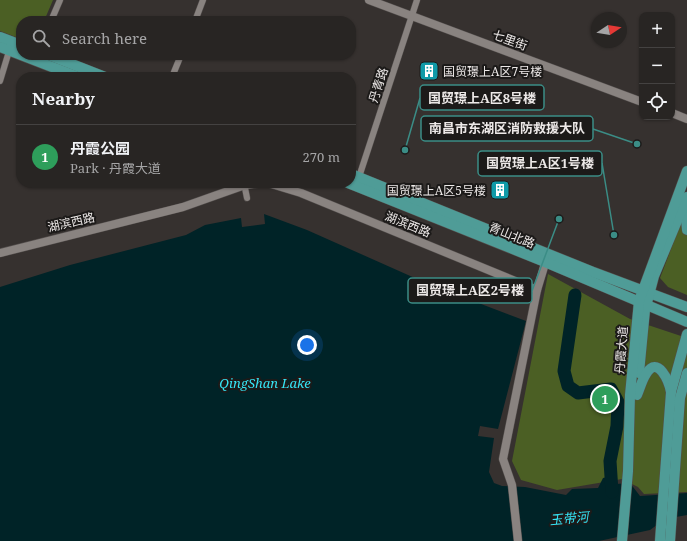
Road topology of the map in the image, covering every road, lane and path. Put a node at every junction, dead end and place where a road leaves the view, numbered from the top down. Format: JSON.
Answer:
{"nodes":[{"id":1,"x":60,"y":0,"type":"edge"},
{"id":2,"x":203,"y":0,"type":"edge"},
{"id":3,"x":369,"y":0,"type":"edge"},
{"id":4,"x":417,"y":0,"type":"edge"},
{"id":5,"x":53,"y":16,"type":"edge"},
{"id":6,"x":197,"y":16,"type":"edge"},
{"id":7,"x":411,"y":16,"type":"junction"},
{"id":8,"x":0,"y":37,"type":"edge"},
{"id":9,"x":10,"y":46,"type":"edge"},
{"id":10,"x":41,"y":60,"type":"edge"},
{"id":11,"x":62,"y":60,"type":"edge"},
{"id":12,"x":179,"y":60,"type":"edge"},
{"id":13,"x":67,"y":72,"type":"edge"},
{"id":14,"x":93,"y":72,"type":"edge"},
{"id":15,"x":174,"y":72,"type":"edge"},
{"id":16,"x":0,"y":81,"type":"edge"},
{"id":17,"x":639,"y":101,"type":"edge"},
{"id":18,"x":675,"y":114,"type":"edge"},
{"id":19,"x":687,"y":119,"type":"edge"},
{"id":20,"x":687,"y":171,"type":"edge"},
{"id":21,"x":356,"y":173,"type":"edge"},
{"id":22,"x":356,"y":176,"type":"edge"},
{"id":23,"x":356,"y":186,"type":"edge"},
{"id":24,"x":233,"y":188,"type":"edge"},
{"id":25,"x":245,"y":188,"type":"edge"},
{"id":26,"x":283,"y":188,"type":"edge"},
{"id":27,"x":247,"y":198,"type":"dead end"},
{"id":28,"x":686,"y":201,"type":"edge"},
{"id":29,"x":687,"y":230,"type":"edge"},
{"id":30,"x":0,"y":253,"type":"edge"},
{"id":31,"x":547,"y":258,"type":"junction"},
{"id":32,"x":651,"y":263,"type":"junction"},
{"id":33,"x":612,"y":279,"type":"junction"},
{"id":34,"x":537,"y":290,"type":"junction"},
{"id":35,"x":612,"y":290,"type":"junction"},
{"id":36,"x":646,"y":291,"type":"junction"},
{"id":37,"x":643,"y":303,"type":"junction"},
{"id":38,"x":687,"y":306,"type":"edge"},
{"id":39,"x":687,"y":322,"type":"edge"},
{"id":40,"x":636,"y":326,"type":"junction"},
{"id":41,"x":687,"y":334,"type":"edge"},
{"id":42,"x":687,"y":373,"type":"edge"},
{"id":43,"x":671,"y":392,"type":"junction"},
{"id":44,"x":637,"y":395,"type":"junction"},
{"id":45,"x":630,"y":483,"type":"junction"},
{"id":46,"x":660,"y":537,"type":"edge"},
{"id":47,"x":671,"y":537,"type":"edge"},
{"id":48,"x":626,"y":540,"type":"edge"},
{"id":49,"x":518,"y":541,"type":"edge"}],
"edges":[{"from":1,"to":5,"type":"street"},
{"from":2,"to":6,"type":"street"},
{"from":3,"to":7,"type":"street","name":"七里街"},
{"from":4,"to":7,"type":"street","name":"丹青路"},
{"from":7,"to":17,"type":"street","name":"七里街"},
{"from":7,"to":21,"type":"street","name":"丹青路"},
{"from":8,"to":9,"type":"main road"},
{"from":9,"to":16,"type":"street"},
{"from":10,"to":13,"type":"main road"},
{"from":11,"to":14,"type":"main road"},
{"from":12,"to":15,"type":"street"},
{"from":18,"to":19,"type":"street"},
{"from":20,"to":32,"type":"main road","name":"丹霞大道"},
{"from":22,"to":31,"type":"main road","name":"青山北路"},
{"from":23,"to":31,"type":"main road","name":"青山北路"},
{"from":24,"to":30,"type":"street","name":"湖滨西路"},
{"from":25,"to":27,"type":"street"},
{"from":26,"to":34,"type":"street","name":"湖滨西路"},
{"from":28,"to":29,"type":"main road"},
{"from":28,"to":36,"type":"main road","name":"丹霞大道"},
{"from":31,"to":33,"type":"main road","name":"青山北路"},
{"from":31,"to":34,"type":"street"},
{"from":31,"to":35,"type":"main road","name":"青山北路"},
{"from":32,"to":33,"type":"main road"},
{"from":32,"to":36,"type":"main road","name":"丹霞大道"},
{"from":33,"to":36,"type":"main road","name":"青山北路"},
{"from":34,"to":49,"type":"street"},
{"from":35,"to":37,"type":"main road","name":"青山北路"},
{"from":35,"to":40,"type":"main road"},
{"from":36,"to":37,"type":"main road","name":"丹霞大道"},
{"from":36,"to":38,"type":"main road","name":"青山北路"},
{"from":37,"to":39,"type":"main road","name":"青山北路"},
{"from":37,"to":40,"type":"main road","name":"丹霞大道"},
{"from":37,"to":44,"type":"main road","name":"丹霞大道"},
{"from":40,"to":45,"type":"main road","name":"丹霞大道"},
{"from":41,"to":43,"type":"main road"},
{"from":42,"to":47,"type":"main road"},
{"from":43,"to":44,"type":"main road"},
{"from":43,"to":46,"type":"main road"},
{"from":44,"to":45,"type":"main road","name":"丹霞大道"},
{"from":45,"to":48,"type":"main road","name":"丹霞大道"}]}
